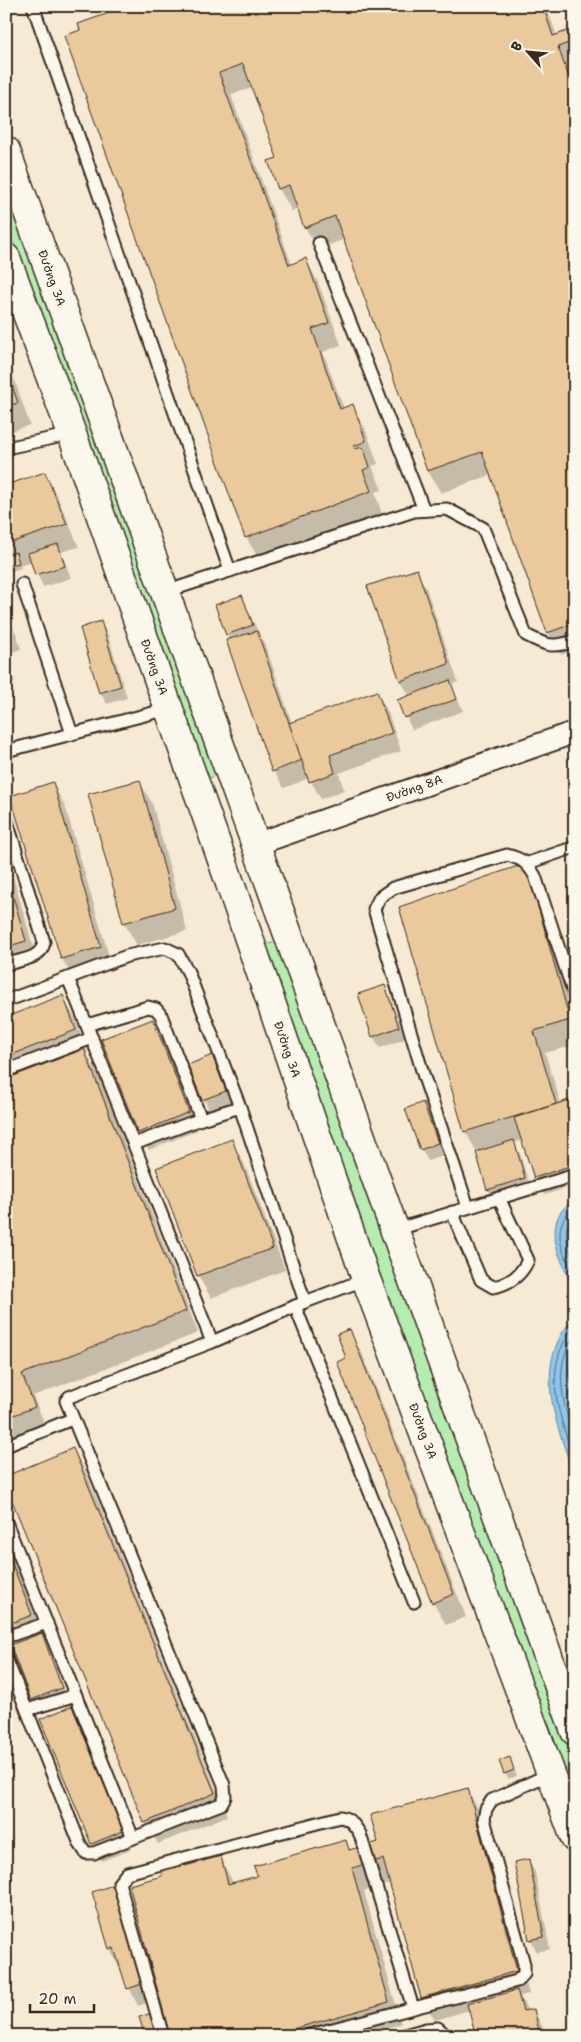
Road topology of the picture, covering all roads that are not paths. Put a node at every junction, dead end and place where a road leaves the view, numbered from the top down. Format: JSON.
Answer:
{"nodes":[{"id":1,"x":33,"y":6,"type":"edge"},
{"id":2,"x":6,"y":152,"type":"edge"},
{"id":3,"x":319,"y":243,"type":"dead end"},
{"id":4,"x":6,"y":258,"type":"edge"},
{"id":5,"x":72,"y":434,"type":"junction"},
{"id":6,"x":6,"y":448,"type":"edge"},
{"id":7,"x":424,"y":510,"type":"junction"},
{"id":8,"x":230,"y":570,"type":"junction"},
{"id":9,"x":22,"y":584,"type":"dead end"},
{"id":10,"x":165,"y":592,"type":"junction"},
{"id":11,"x":575,"y":641,"type":"edge"},
{"id":12,"x":168,"y":709,"type":"junction"},
{"id":13,"x":575,"y":732,"type":"edge"},
{"id":14,"x":72,"y":734,"type":"junction"},
{"id":15,"x":6,"y":751,"type":"edge"},
{"id":16,"x":6,"y":818,"type":"edge"},
{"id":17,"x":254,"y":846,"type":"junction"},
{"id":18,"x":575,"y":847,"type":"edge"},
{"id":19,"x":221,"y":857,"type":"junction"},
{"id":20,"x":528,"y":864,"type":"junction"},
{"id":21,"x":6,"y":964,"type":"edge"},
{"id":22,"x":68,"y":978,"type":"junction"},
{"id":23,"x":575,"y":997,"type":"edge"},
{"id":24,"x":6,"y":1002,"type":"edge"},
{"id":25,"x":87,"y":1025,"type":"junction"},
{"id":26,"x":92,"y":1038,"type":"junction"},
{"id":27,"x":6,"y":1072,"type":"edge"},
{"id":28,"x":240,"y":1107,"type":"junction"},
{"id":29,"x":200,"y":1120,"type":"junction"},
{"id":30,"x":134,"y":1144,"type":"junction"},
{"id":31,"x":575,"y":1175,"type":"edge"},
{"id":32,"x":499,"y":1198,"type":"junction"},
{"id":33,"x":468,"y":1207,"type":"junction"},
{"id":34,"x":452,"y":1212,"type":"junction"},
{"id":35,"x":394,"y":1230,"type":"junction"},
{"id":36,"x":366,"y":1279,"type":"junction"},
{"id":37,"x":300,"y":1304,"type":"junction"},
{"id":38,"x":212,"y":1342,"type":"junction"},
{"id":39,"x":72,"y":1419,"type":"junction"},
{"id":40,"x":6,"y":1446,"type":"edge"},
{"id":41,"x":6,"y":1522,"type":"edge"},
{"id":42,"x":414,"y":1602,"type":"dead end"},
{"id":43,"x":47,"y":1623,"type":"junction"},
{"id":44,"x":6,"y":1637,"type":"edge"},
{"id":45,"x":6,"y":1658,"type":"edge"},
{"id":46,"x":76,"y":1695,"type":"junction"},
{"id":47,"x":27,"y":1710,"type":"junction"},
{"id":48,"x":575,"y":1731,"type":"edge"},
{"id":49,"x":552,"y":1773,"type":"junction"},
{"id":50,"x":133,"y":1838,"type":"junction"},
{"id":51,"x":575,"y":1838,"type":"edge"},
{"id":52,"x":413,"y":2008,"type":"junction"},
{"id":53,"x":163,"y":2036,"type":"edge"},
{"id":54,"x":306,"y":2036,"type":"edge"},
{"id":55,"x":401,"y":2036,"type":"edge"},
{"id":56,"x":447,"y":2036,"type":"edge"}],
"edges":[{"from":1,"to":8,"type":"lane"},
{"from":2,"to":10,"type":"street","name":"Đường 3A"},
{"from":3,"to":7,"type":"lane"},
{"from":4,"to":5,"type":"street","name":"Đường 3A"},
{"from":5,"to":6,"type":"lane"},
{"from":5,"to":12,"type":"street","name":"Đường 3A"},
{"from":7,"to":8,"type":"lane"},
{"from":7,"to":11,"type":"lane"},
{"from":8,"to":10,"type":"lane"},
{"from":9,"to":14,"type":"lane"},
{"from":10,"to":17,"type":"street","name":"Đường 3A"},
{"from":12,"to":14,"type":"lane"},
{"from":12,"to":19,"type":"street","name":"Đường 3A"},
{"from":13,"to":17,"type":"street","name":"Đường 8A"},
{"from":14,"to":15,"type":"lane"},
{"from":16,"to":21,"type":"lane"},
{"from":17,"to":19,"type":"street"},
{"from":17,"to":35,"type":"street","name":"Đường 3A"},
{"from":18,"to":20,"type":"lane"},
{"from":19,"to":36,"type":"street","name":"Đường 3A"},
{"from":20,"to":23,"type":"lane"},
{"from":20,"to":33,"type":"lane"},
{"from":22,"to":24,"type":"lane"},
{"from":22,"to":25,"type":"lane"},
{"from":22,"to":28,"type":"lane"},
{"from":25,"to":26,"type":"lane"},
{"from":25,"to":29,"type":"lane"},
{"from":26,"to":27,"type":"lane"},
{"from":26,"to":30,"type":"lane"},
{"from":28,"to":29,"type":"lane"},
{"from":28,"to":37,"type":"lane"},
{"from":29,"to":30,"type":"lane"},
{"from":30,"to":38,"type":"lane"},
{"from":31,"to":32,"type":"lane"},
{"from":32,"to":33,"type":"lane"},
{"from":32,"to":34,"type":"lane"},
{"from":33,"to":34,"type":"lane"},
{"from":34,"to":35,"type":"lane"},
{"from":35,"to":48,"type":"street","name":"Đường 3A"},
{"from":36,"to":37,"type":"lane"},
{"from":36,"to":49,"type":"street","name":"Đường 3A"},
{"from":37,"to":38,"type":"lane"},
{"from":37,"to":42,"type":"lane"},
{"from":38,"to":39,"type":"lane"},
{"from":39,"to":40,"type":"lane"},
{"from":39,"to":50,"type":"lane"},
{"from":41,"to":43,"type":"lane"},
{"from":43,"to":44,"type":"lane"},
{"from":43,"to":46,"type":"lane"},
{"from":45,"to":47,"type":"lane"},
{"from":46,"to":47,"type":"lane"},
{"from":46,"to":50,"type":"lane"},
{"from":47,"to":50,"type":"lane"},
{"from":49,"to":51,"type":"street","name":"Đường 3A"},
{"from":49,"to":52,"type":"lane"},
{"from":52,"to":53,"type":"lane"},
{"from":52,"to":54,"type":"lane"},
{"from":55,"to":56,"type":"lane"}]}
